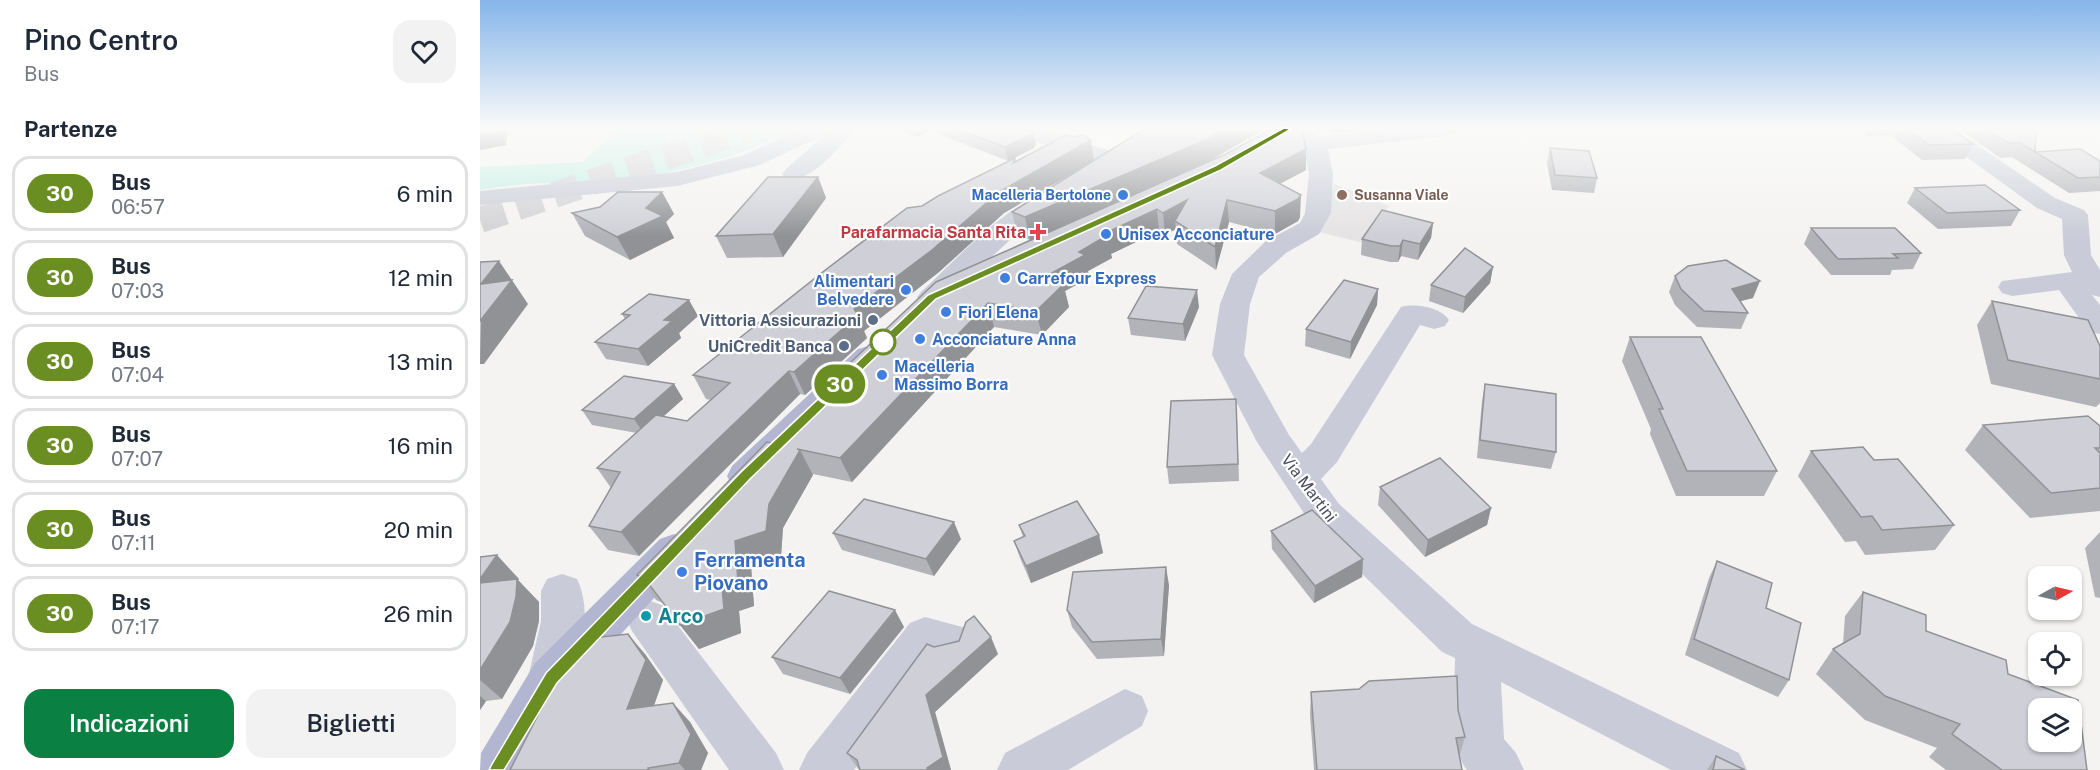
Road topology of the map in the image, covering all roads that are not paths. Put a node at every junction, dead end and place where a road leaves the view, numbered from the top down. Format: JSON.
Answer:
{"nodes":[{"id":1,"x":733,"y":165,"type":"edge"},
{"id":2,"x":805,"y":165,"type":"edge"},
{"id":3,"x":1107,"y":165,"type":"edge"},
{"id":4,"x":1319,"y":165,"type":"edge"},
{"id":5,"x":1991,"y":165,"type":"edge"},
{"id":6,"x":794,"y":174,"type":"edge"},
{"id":7,"x":480,"y":198,"type":"edge"},
{"id":8,"x":2087,"y":211,"type":"edge"},
{"id":9,"x":1008,"y":262,"type":"edge"},
{"id":10,"x":2086,"y":271,"type":"edge"},
{"id":11,"x":2014,"y":279,"type":"dead end"},
{"id":12,"x":912,"y":316,"type":"junction"},
{"id":13,"x":1434,"y":320,"type":"dead end"},
{"id":14,"x":2100,"y":325,"type":"edge"},
{"id":15,"x":1300,"y":478,"type":"junction"},
{"id":16,"x":722,"y":500,"type":"edge"},
{"id":17,"x":698,"y":525,"type":"edge"},
{"id":18,"x":562,"y":591,"type":"dead end"},
{"id":19,"x":636,"y":614,"type":"junction"},
{"id":20,"x":950,"y":642,"type":"edge"},
{"id":21,"x":1478,"y":648,"type":"junction"},
{"id":22,"x":551,"y":678,"type":"junction"},
{"id":23,"x":1125,"y":711,"type":"dead end"},
{"id":24,"x":498,"y":770,"type":"edge"},
{"id":25,"x":759,"y":770,"type":"edge"},
{"id":26,"x":824,"y":770,"type":"edge"},
{"id":27,"x":1022,"y":770,"type":"edge"},
{"id":28,"x":1499,"y":770,"type":"edge"},
{"id":29,"x":1722,"y":770,"type":"edge"}],
"edges":[{"from":1,"to":7,"type":"street"},
{"from":2,"to":6,"type":"street"},
{"from":3,"to":12,"type":"street"},
{"from":4,"to":15,"type":"street","name":"Via Martini"},
{"from":5,"to":8,"type":"street"},
{"from":8,"to":10,"type":"street"},
{"from":9,"to":12,"type":"main road"},
{"from":10,"to":11,"type":"street"},
{"from":10,"to":14,"type":"street"},
{"from":12,"to":16,"type":"main road"},
{"from":13,"to":15,"type":"street"},
{"from":15,"to":21,"type":"street","name":"Via Martini"},
{"from":17,"to":19,"type":"main road"},
{"from":18,"to":22,"type":"street"},
{"from":19,"to":22,"type":"main road"},
{"from":19,"to":25,"type":"street"},
{"from":20,"to":26,"type":"street"},
{"from":21,"to":28,"type":"street"},
{"from":21,"to":29,"type":"street","name":"Via Martini"},
{"from":22,"to":24,"type":"main road"},
{"from":23,"to":27,"type":"street"}]}
